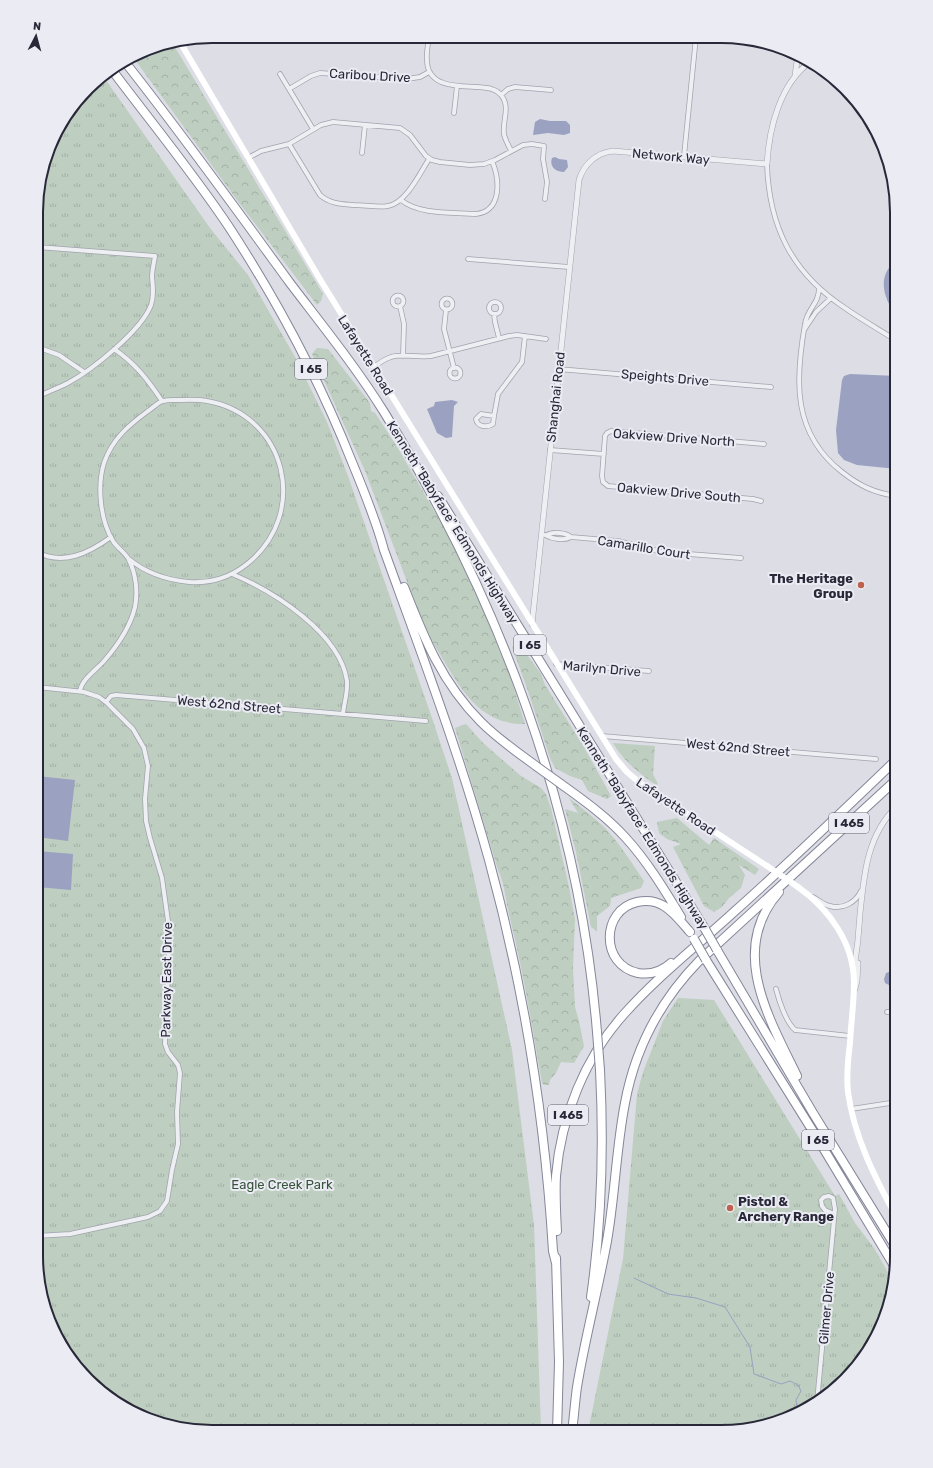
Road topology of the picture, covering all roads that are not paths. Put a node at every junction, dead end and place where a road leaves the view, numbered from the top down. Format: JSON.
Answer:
{"nodes":[{"id":1,"x":428,"y":43,"type":"edge"},
{"id":2,"x":695,"y":43,"type":"edge"},
{"id":3,"x":182,"y":45,"type":"edge"},
{"id":4,"x":797,"y":61,"type":"edge"},
{"id":5,"x":130,"y":64,"type":"edge"},
{"id":6,"x":128,"y":66,"type":"edge"},
{"id":7,"x":805,"y":66,"type":"edge"},
{"id":8,"x":429,"y":72,"type":"junction"},
{"id":9,"x":115,"y":74,"type":"edge"},
{"id":10,"x":280,"y":74,"type":"dead end"},
{"id":11,"x":795,"y":75,"type":"junction"},
{"id":12,"x":140,"y":81,"type":"junction"},
{"id":13,"x":457,"y":86,"type":"junction"},
{"id":14,"x":289,"y":89,"type":"junction"},
{"id":15,"x":551,"y":90,"type":"dead end"},
{"id":16,"x":501,"y":95,"type":"junction"},
{"id":17,"x":454,"y":113,"type":"dead end"},
{"id":18,"x":365,"y":125,"type":"junction"},
{"id":19,"x":313,"y":129,"type":"junction"},
{"id":20,"x":289,"y":144,"type":"junction"},
{"id":21,"x":511,"y":151,"type":"junction"},
{"id":22,"x":362,"y":153,"type":"dead end"},
{"id":23,"x":684,"y":156,"type":"junction"},
{"id":24,"x":248,"y":158,"type":"junction"},
{"id":25,"x":429,"y":159,"type":"junction"},
{"id":26,"x":492,"y":161,"type":"junction"},
{"id":27,"x":767,"y":164,"type":"junction"},
{"id":28,"x":583,"y":170,"type":"joint"},
{"id":29,"x":545,"y":199,"type":"dead end"},
{"id":30,"x":402,"y":200,"type":"junction"},
{"id":31,"x":43,"y":247,"type":"edge"},
{"id":32,"x":468,"y":259,"type":"dead end"},
{"id":33,"x":569,"y":267,"type":"junction"},
{"id":34,"x":819,"y":288,"type":"junction"},
{"id":35,"x":830,"y":298,"type":"junction"},
{"id":36,"x":400,"y":306,"type":"dead end"},
{"id":37,"x":446,"y":310,"type":"dead end"},
{"id":38,"x":494,"y":314,"type":"dead end"},
{"id":39,"x":804,"y":330,"type":"junction"},
{"id":40,"x":525,"y":336,"type":"junction"},
{"id":41,"x":890,"y":336,"type":"edge"},
{"id":42,"x":499,"y":338,"type":"junction"},
{"id":43,"x":546,"y":339,"type":"dead end"},
{"id":44,"x":43,"y":349,"type":"edge"},
{"id":45,"x":114,"y":349,"type":"junction"},
{"id":46,"x":449,"y":352,"type":"junction"},
{"id":47,"x":403,"y":356,"type":"junction"},
{"id":48,"x":374,"y":367,"type":"junction"},
{"id":49,"x":454,"y":368,"type":"dead end"},
{"id":50,"x":558,"y":369,"type":"junction"},
{"id":51,"x":84,"y":372,"type":"junction"},
{"id":52,"x":771,"y":387,"type":"dead end"},
{"id":53,"x":43,"y":394,"type":"edge"},
{"id":54,"x":162,"y":401,"type":"junction"},
{"id":55,"x":383,"y":411,"type":"junction"},
{"id":56,"x":494,"y":416,"type":"junction"},
{"id":57,"x":764,"y":444,"type":"dead end"},
{"id":58,"x":550,"y":450,"type":"junction"},
{"id":59,"x":604,"y":454,"type":"junction"},
{"id":60,"x":890,"y":494,"type":"edge"},
{"id":61,"x":761,"y":501,"type":"dead end"},
{"id":62,"x":378,"y":528,"type":"junction"},
{"id":63,"x":544,"y":535,"type":"junction"},
{"id":64,"x":111,"y":537,"type":"junction"},
{"id":65,"x":43,"y":554,"type":"edge"},
{"id":66,"x":741,"y":558,"type":"dead end"},
{"id":67,"x":129,"y":559,"type":"junction"},
{"id":68,"x":232,"y":574,"type":"junction"},
{"id":69,"x":532,"y":625,"type":"junction"},
{"id":70,"x":556,"y":664,"type":"junction"},
{"id":71,"x":649,"y":672,"type":"dead end"},
{"id":72,"x":43,"y":688,"type":"edge"},
{"id":73,"x":80,"y":691,"type":"junction"},
{"id":74,"x":106,"y":702,"type":"junction"},
{"id":75,"x":343,"y":714,"type":"junction"},
{"id":76,"x":426,"y":721,"type":"dead end"},
{"id":77,"x":600,"y":736,"type":"junction"},
{"id":78,"x":876,"y":759,"type":"dead end"},
{"id":79,"x":890,"y":766,"type":"edge"},
{"id":80,"x":890,"y":785,"type":"edge"},
{"id":81,"x":890,"y":814,"type":"edge"},
{"id":82,"x":801,"y":867,"type":"junction"},
{"id":83,"x":772,"y":876,"type":"junction"},
{"id":84,"x":863,"y":886,"type":"junction"},
{"id":85,"x":804,"y":891,"type":"junction"},
{"id":86,"x":692,"y":936,"type":"junction"},
{"id":87,"x":858,"y":939,"type":"junction"},
{"id":88,"x":854,"y":981,"type":"junction"},
{"id":89,"x":776,"y":989,"type":"dead end"},
{"id":90,"x":853,"y":997,"type":"junction"},
{"id":91,"x":850,"y":1036,"type":"junction"},
{"id":92,"x":890,"y":1103,"type":"edge"},
{"id":93,"x":851,"y":1110,"type":"junction"},
{"id":94,"x":828,"y":1136,"type":"junction"},
{"id":95,"x":890,"y":1204,"type":"edge"},
{"id":96,"x":834,"y":1214,"type":"junction"},
{"id":97,"x":43,"y":1236,"type":"edge"},
{"id":98,"x":890,"y":1238,"type":"edge"},
{"id":99,"x":890,"y":1259,"type":"edge"},
{"id":100,"x":556,"y":1263,"type":"junction"},
{"id":101,"x":581,"y":1365,"type":"junction"},
{"id":102,"x":818,"y":1394,"type":"edge"},
{"id":103,"x":557,"y":1425,"type":"edge"},
{"id":104,"x":573,"y":1425,"type":"edge"}],
"edges":[{"from":1,"to":8,"type":"street"},
{"from":2,"to":23,"type":"street"},
{"from":3,"to":24,"type":"main road","name":"Lafayette Road"},
{"from":4,"to":11,"type":"street"},
{"from":5,"to":12,"type":"highway"},
{"from":6,"to":12,"type":"highway","number":"I 65"},
{"from":7,"to":11,"type":"street"},
{"from":8,"to":13,"type":"street"},
{"from":8,"to":14,"type":"street","name":"Caribou Drive"},
{"from":9,"to":62,"type":"highway","number":"I 65"},
{"from":10,"to":14,"type":"street"},
{"from":11,"to":27,"type":"street"},
{"from":12,"to":55,"type":"highway","number":"I 65"},
{"from":13,"to":16,"type":"street"},
{"from":13,"to":17,"type":"street"},
{"from":14,"to":19,"type":"street"},
{"from":15,"to":16,"type":"street"},
{"from":16,"to":21,"type":"street"},
{"from":18,"to":19,"type":"street"},
{"from":18,"to":22,"type":"street"},
{"from":18,"to":25,"type":"street"},
{"from":19,"to":20,"type":"street"},
{"from":20,"to":24,"type":"street"},
{"from":20,"to":30,"type":"street"},
{"from":21,"to":26,"type":"street"},
{"from":21,"to":29,"type":"street"},
{"from":23,"to":27,"type":"street","name":"Network Way"},
{"from":23,"to":28,"type":"street","name":"Network Way"},
{"from":24,"to":48,"type":"main road","name":"Lafayette Road"},
{"from":25,"to":26,"type":"street"},
{"from":25,"to":30,"type":"street"},
{"from":26,"to":30,"type":"street"},
{"from":27,"to":34,"type":"street"},
{"from":28,"to":33,"type":"street","name":"Shanghai Road"},
{"from":31,"to":45,"type":"street"},
{"from":32,"to":33,"type":"street"},
{"from":33,"to":50,"type":"street","name":"Shanghai Road"},
{"from":34,"to":35,"type":"street"},
{"from":34,"to":39,"type":"street"},
{"from":35,"to":39,"type":"street"},
{"from":35,"to":41,"type":"street"},
{"from":36,"to":47,"type":"street"},
{"from":37,"to":46,"type":"street"},
{"from":38,"to":42,"type":"street"},
{"from":39,"to":60,"type":"street"},
{"from":40,"to":42,"type":"street"},
{"from":40,"to":43,"type":"street"},
{"from":40,"to":56,"type":"street"},
{"from":42,"to":46,"type":"street"},
{"from":44,"to":51,"type":"street"},
{"from":45,"to":51,"type":"street"},
{"from":45,"to":54,"type":"street"},
{"from":46,"to":47,"type":"street"},
{"from":46,"to":49,"type":"street"},
{"from":47,"to":48,"type":"street"},
{"from":48,"to":69,"type":"main road","name":"Lafayette Road"},
{"from":50,"to":52,"type":"street","name":"Speights Drive"},
{"from":50,"to":58,"type":"street","name":"Shanghai Road"},
{"from":51,"to":53,"type":"street"},
{"from":54,"to":64,"type":"street"},
{"from":54,"to":68,"type":"street"},
{"from":55,"to":94,"type":"highway","name":"Kenneth \"Babyface\" Edmonds Highway","number":"I 65","bridge":true},
{"from":55,"to":101,"type":"highway","bridge":true},
{"from":56,"to":56,"type":"street"},
{"from":57,"to":59,"type":"street","name":"Oakview Drive North"},
{"from":58,"to":59,"type":"street"},
{"from":58,"to":63,"type":"street","name":"Shanghai Road"},
{"from":59,"to":61,"type":"street","name":"Oakview Drive South"},
{"from":62,"to":86,"type":"highway","name":"Kenneth \"Babyface\" Edmonds Highway","number":"I 65","bridge":true},
{"from":62,"to":100,"type":"highway"},
{"from":63,"to":66,"type":"street","name":"Camarillo Court"},
{"from":63,"to":69,"type":"street","name":"Shanghai Road"},
{"from":64,"to":65,"type":"street"},
{"from":64,"to":67,"type":"street"},
{"from":67,"to":68,"type":"street"},
{"from":67,"to":73,"type":"street"},
{"from":68,"to":75,"type":"street"},
{"from":69,"to":70,"type":"main road","name":"Lafayette Road"},
{"from":70,"to":71,"type":"street","name":"Marilyn Drive"},
{"from":70,"to":77,"type":"main road","name":"Lafayette Road"},
{"from":72,"to":73,"type":"street"},
{"from":73,"to":74,"type":"street"},
{"from":74,"to":75,"type":"street","name":"West 62nd Street"},
{"from":74,"to":97,"type":"street","name":"Parkway East Drive"},
{"from":75,"to":76,"type":"street","name":"West 62nd Street"},
{"from":77,"to":78,"type":"street","name":"West 62nd Street"},
{"from":77,"to":85,"type":"main road","name":"Lafayette Road","bridge":true},
{"from":79,"to":83,"type":"highway","number":"I 465"},
{"from":80,"to":82,"type":"highway","number":"I 465"},
{"from":81,"to":84,"type":"street"},
{"from":82,"to":94,"type":"highway"},
{"from":82,"to":101,"type":"highway","number":"I 465"},
{"from":83,"to":86,"type":"highway"},
{"from":83,"to":100,"type":"highway","number":"I 465"},
{"from":84,"to":85,"type":"street"},
{"from":84,"to":87,"type":"street"},
{"from":85,"to":88,"type":"main road","name":"Lafayette Road"},
{"from":86,"to":99,"type":"highway","name":"Kenneth \"Babyface\" Edmonds Highway","number":"I 65","bridge":true},
{"from":87,"to":88,"type":"street"},
{"from":87,"to":90,"type":"street"},
{"from":88,"to":90,"type":"main road","name":"Lafayette Road"},
{"from":89,"to":91,"type":"street"},
{"from":90,"to":91,"type":"main road","name":"Lafayette Road"},
{"from":91,"to":93,"type":"main road","name":"Lafayette Road"},
{"from":92,"to":93,"type":"street"},
{"from":93,"to":95,"type":"main road","name":"Lafayette Road"},
{"from":94,"to":98,"type":"highway","name":"Kenneth \"Babyface\" Edmonds Highway","number":"I 65"},
{"from":96,"to":96,"type":"street","name":"Gilmer Drive"},
{"from":96,"to":102,"type":"street","name":"Gilmer Drive"},
{"from":100,"to":103,"type":"highway","number":"I 465"},
{"from":101,"to":104,"type":"highway","number":"I 465"}]}
